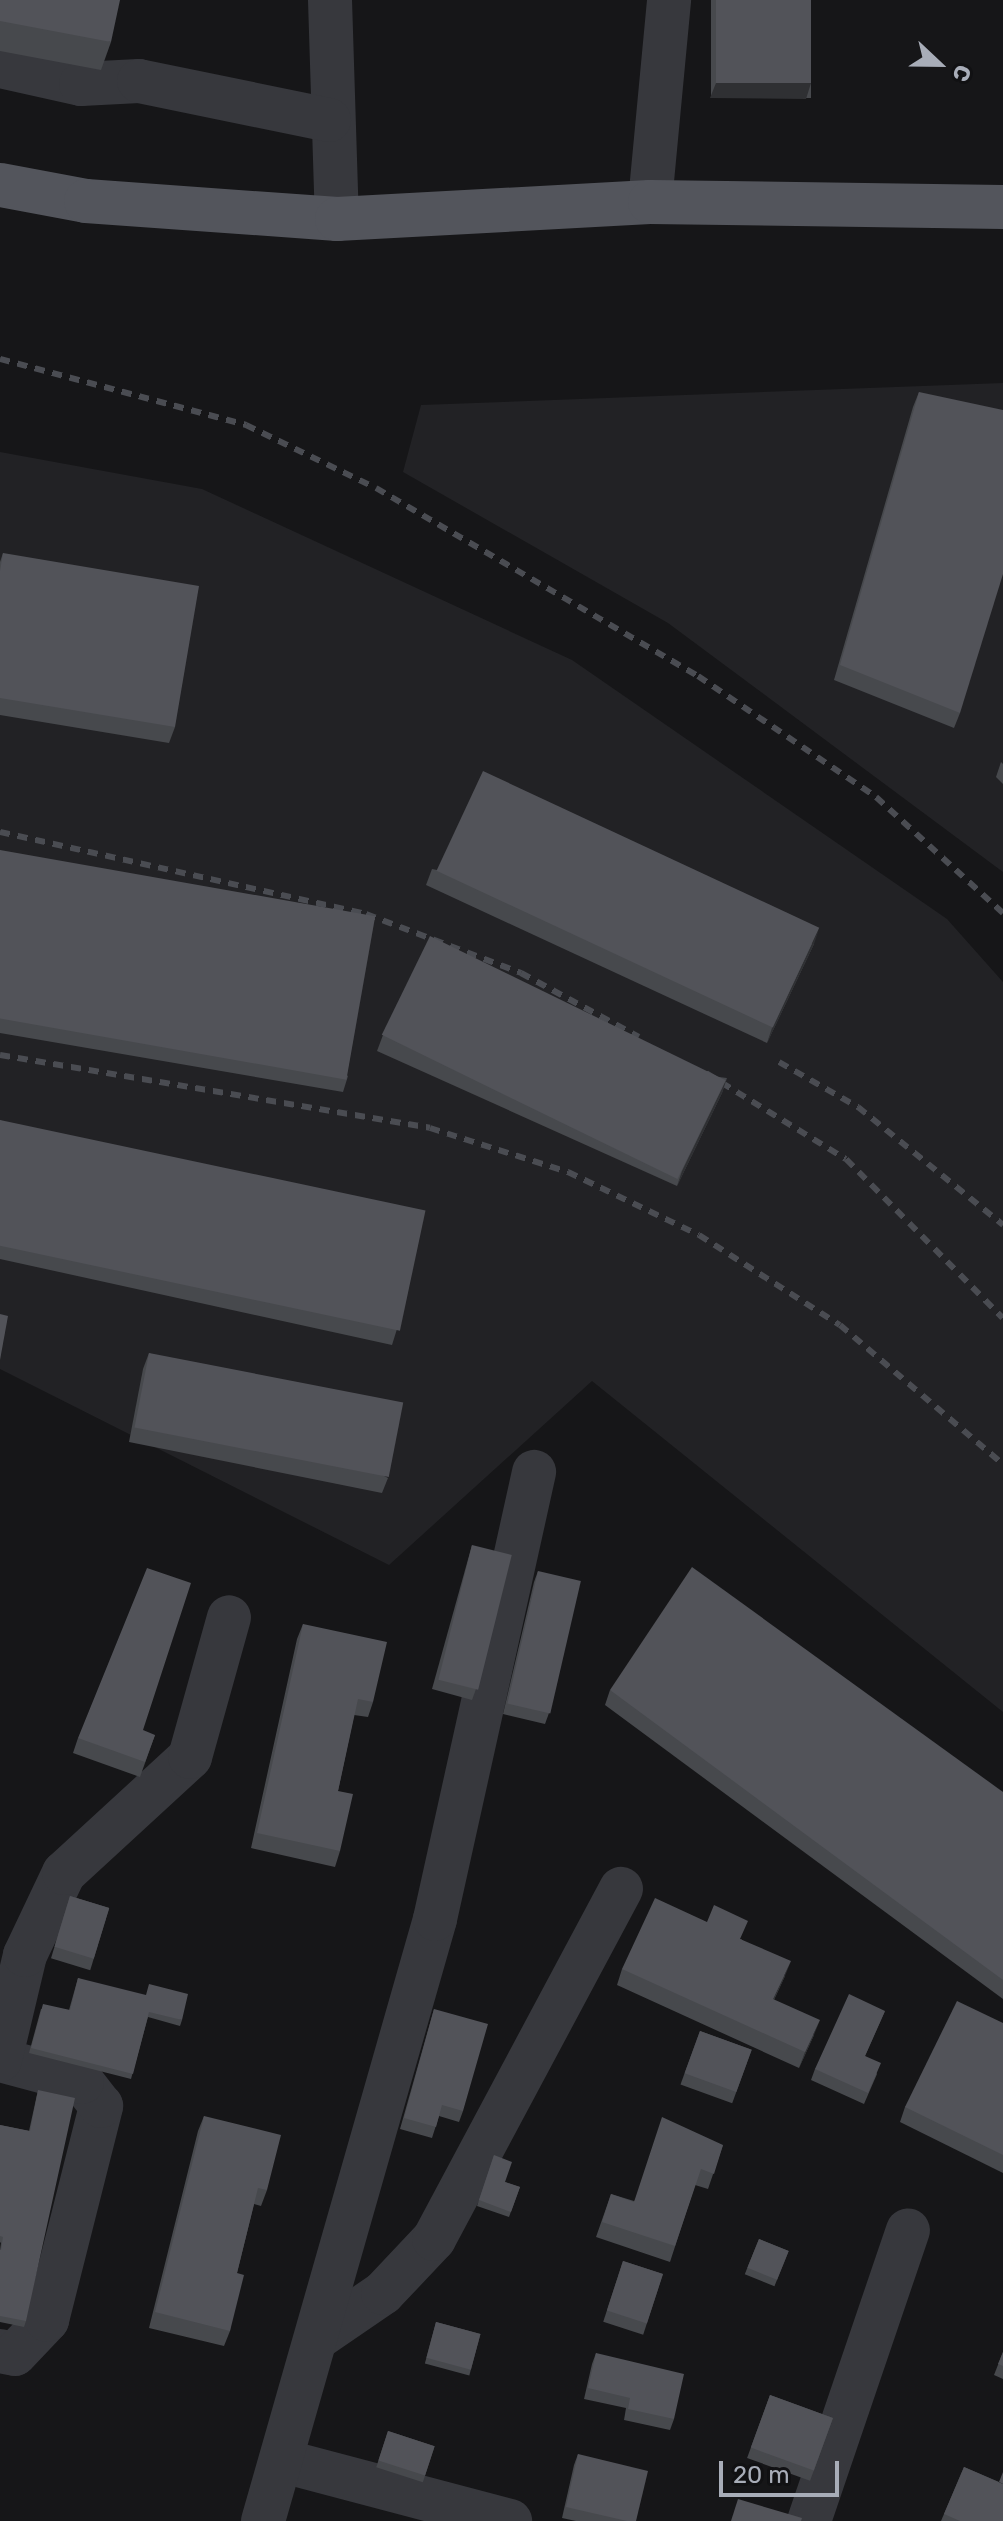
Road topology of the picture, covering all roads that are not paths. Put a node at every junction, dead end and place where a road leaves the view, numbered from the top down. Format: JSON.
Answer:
{"nodes":[{"id":1,"x":330,"y":0,"type":"edge"},
{"id":2,"x":669,"y":0,"type":"edge"},
{"id":3,"x":0,"y":66,"type":"edge"},
{"id":4,"x":329,"y":120,"type":"junction"},
{"id":5,"x":0,"y":185,"type":"edge"},
{"id":6,"x":650,"y":202,"type":"junction"},
{"id":7,"x":1003,"y":207,"type":"edge"},
{"id":8,"x":337,"y":219,"type":"junction"},
{"id":9,"x":534,"y":1472,"type":"dead end"},
{"id":10,"x":229,"y":1617,"type":"dead end"},
{"id":11,"x":621,"y":1889,"type":"dead end"},
{"id":12,"x":908,"y":2230,"type":"dead end"},
{"id":13,"x":320,"y":2336,"type":"junction"},
{"id":14,"x":0,"y":2351,"type":"edge"},
{"id":15,"x":283,"y":2461,"type":"junction"},
{"id":16,"x":263,"y":2521,"type":"edge"},
{"id":17,"x":510,"y":2521,"type":"edge"},
{"id":18,"x":809,"y":2521,"type":"edge"}],
"edges":[{"from":1,"to":4,"type":"lane"},
{"from":2,"to":6,"type":"lane"},
{"from":3,"to":4,"type":"lane"},
{"from":4,"to":8,"type":"lane"},
{"from":5,"to":8,"type":"main road"},
{"from":6,"to":7,"type":"main road"},
{"from":6,"to":8,"type":"main road"},
{"from":9,"to":13,"type":"lane"},
{"from":10,"to":14,"type":"lane"},
{"from":11,"to":13,"type":"lane"},
{"from":12,"to":18,"type":"lane"},
{"from":13,"to":15,"type":"lane"},
{"from":15,"to":16,"type":"lane"},
{"from":15,"to":17,"type":"lane"}]}
